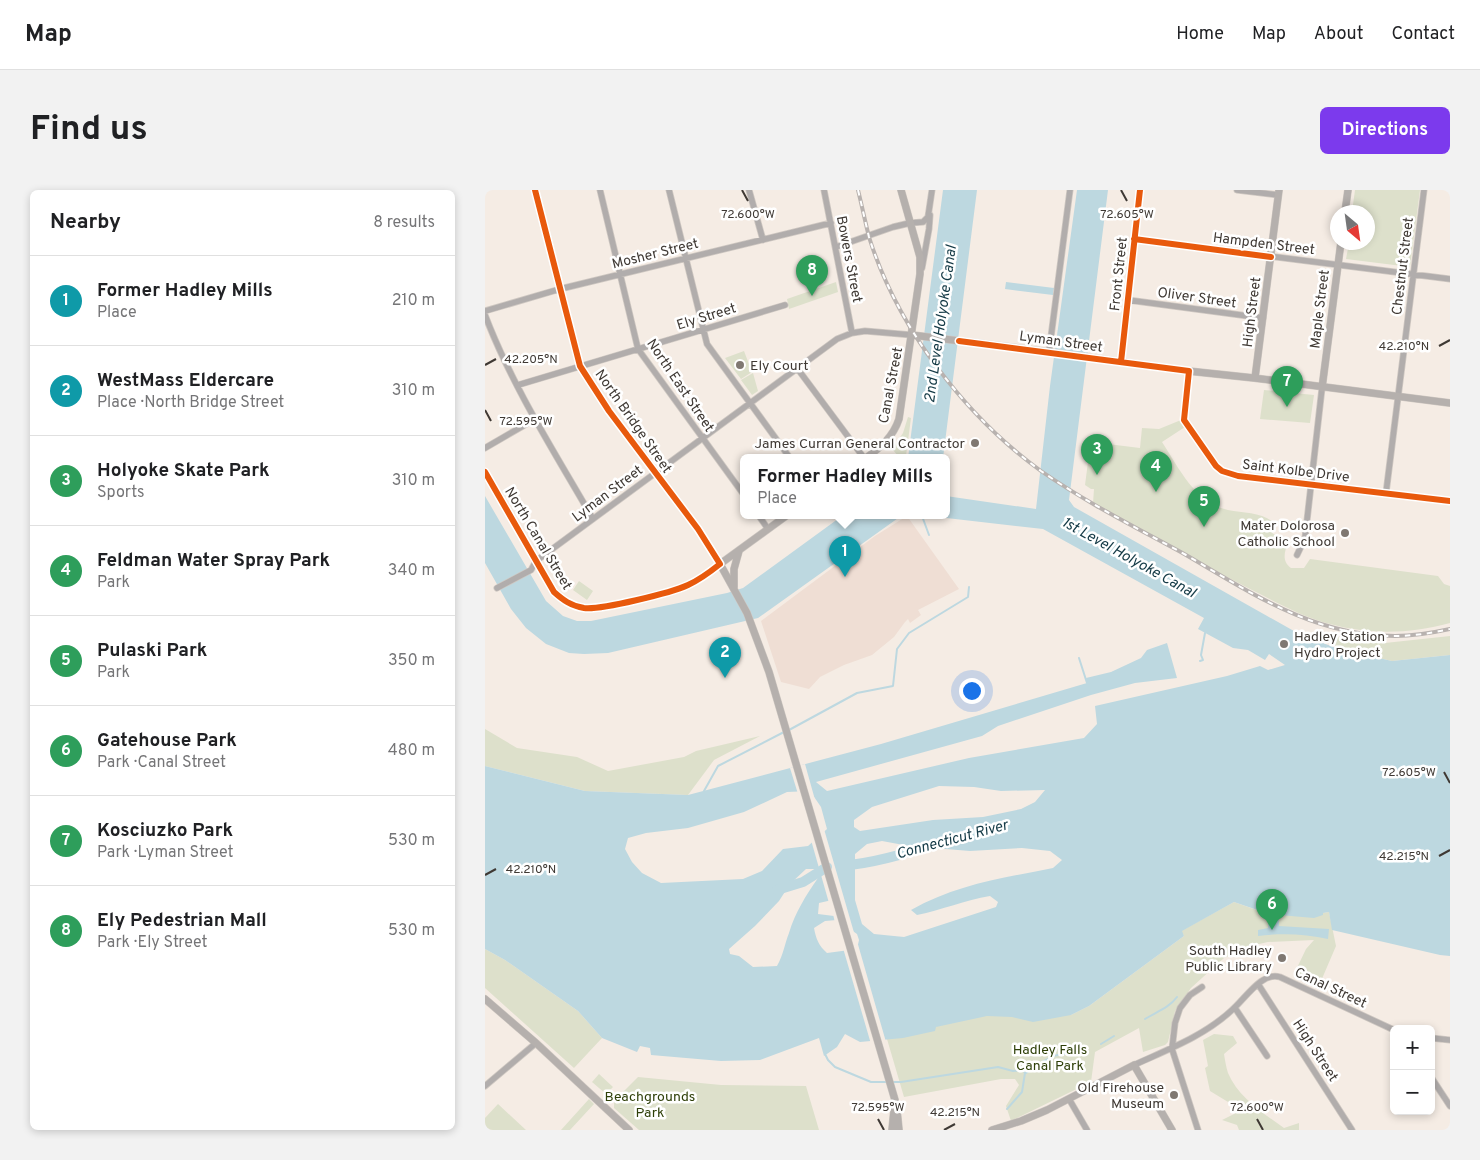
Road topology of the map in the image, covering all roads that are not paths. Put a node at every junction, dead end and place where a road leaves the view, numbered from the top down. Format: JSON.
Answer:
{"nodes":[{"id":1,"x":535,"y":190,"type":"edge"},
{"id":2,"x":600,"y":190,"type":"edge"},
{"id":3,"x":669,"y":190,"type":"edge"},
{"id":4,"x":749,"y":190,"type":"edge"},
{"id":5,"x":824,"y":190,"type":"edge"},
{"id":6,"x":901,"y":190,"type":"edge"},
{"id":7,"x":932,"y":190,"type":"edge"},
{"id":8,"x":1070,"y":190,"type":"edge"},
{"id":9,"x":1140,"y":190,"type":"edge"},
{"id":10,"x":1237,"y":190,"type":"edge"},
{"id":11,"x":1348,"y":190,"type":"edge"},
{"id":12,"x":1424,"y":190,"type":"edge"},
{"id":13,"x":1279,"y":192,"type":"edge"},
{"id":14,"x":1346,"y":205,"type":"edge"},
{"id":15,"x":930,"y":207,"type":"junction"},
{"id":16,"x":910,"y":222,"type":"junction"},
{"id":17,"x":831,"y":224,"type":"junction"},
{"id":18,"x":1134,"y":239,"type":"junction"},
{"id":19,"x":763,"y":240,"type":"junction"},
{"id":20,"x":836,"y":247,"type":"junction"},
{"id":21,"x":1340,"y":250,"type":"edge"},
{"id":22,"x":686,"y":258,"type":"junction"},
{"id":23,"x":1271,"y":258,"type":"junction"},
{"id":24,"x":1338,"y":265,"type":"junction"},
{"id":25,"x":621,"y":274,"type":"junction"},
{"id":26,"x":920,"y":274,"type":"junction"},
{"id":27,"x":1414,"y":274,"type":"junction"},
{"id":28,"x":1450,"y":279,"type":"edge"},
{"id":29,"x":560,"y":290,"type":"junction"},
{"id":30,"x":1128,"y":300,"type":"junction"},
{"id":31,"x":785,"y":305,"type":"dead end"},
{"id":32,"x":485,"y":311,"type":"edge"},
{"id":33,"x":485,"y":315,"type":"edge"},
{"id":34,"x":1263,"y":318,"type":"junction"},
{"id":35,"x":703,"y":330,"type":"junction"},
{"id":36,"x":852,"y":333,"type":"junction"},
{"id":37,"x":912,"y":335,"type":"junction"},
{"id":38,"x":638,"y":349,"type":"junction"},
{"id":39,"x":1051,"y":352,"type":"junction"},
{"id":40,"x":1121,"y":362,"type":"junction"},
{"id":41,"x":580,"y":366,"type":"junction"},
{"id":42,"x":797,"y":368,"type":"junction"},
{"id":43,"x":1189,"y":371,"type":"junction"},
{"id":44,"x":1255,"y":378,"type":"junction"},
{"id":45,"x":518,"y":385,"type":"junction"},
{"id":46,"x":1322,"y":388,"type":"junction"},
{"id":47,"x":1398,"y":397,"type":"junction"},
{"id":48,"x":750,"y":403,"type":"junction"},
{"id":49,"x":1450,"y":403,"type":"edge"},
{"id":50,"x":535,"y":419,"type":"junction"},
{"id":51,"x":702,"y":438,"type":"junction"},
{"id":52,"x":485,"y":448,"type":"edge"},
{"id":53,"x":788,"y":454,"type":"edge"},
{"id":54,"x":862,"y":454,"type":"edge"},
{"id":55,"x":870,"y":454,"type":"edge"},
{"id":56,"x":485,"y":472,"type":"edge"},
{"id":57,"x":654,"y":473,"type":"junction"},
{"id":58,"x":1311,"y":484,"type":"junction"},
{"id":59,"x":740,"y":490,"type":"edge"},
{"id":60,"x":1386,"y":493,"type":"junction"},
{"id":61,"x":1450,"y":501,"type":"edge"},
{"id":62,"x":593,"y":519,"type":"junction"},
{"id":63,"x":761,"y":519,"type":"edge"},
{"id":64,"x":782,"y":519,"type":"edge"},
{"id":65,"x":768,"y":529,"type":"junction"},
{"id":66,"x":739,"y":550,"type":"junction"},
{"id":67,"x":1297,"y":555,"type":"dead end"},
{"id":68,"x":536,"y":561,"type":"junction"},
{"id":69,"x":720,"y":564,"type":"junction"},
{"id":70,"x":734,"y":587,"type":"junction"},
{"id":71,"x":497,"y":588,"type":"dead end"},
{"id":72,"x":1258,"y":984,"type":"junction"},
{"id":73,"x":1202,"y":987,"type":"dead end"},
{"id":74,"x":485,"y":1000,"type":"edge"},
{"id":75,"x":1235,"y":1008,"type":"junction"},
{"id":76,"x":1390,"y":1028,"type":"edge"},
{"id":77,"x":1435,"y":1038,"type":"edge"},
{"id":78,"x":1450,"y":1040,"type":"edge"},
{"id":79,"x":536,"y":1043,"type":"junction"},
{"id":80,"x":1172,"y":1049,"type":"junction"},
{"id":81,"x":1267,"y":1056,"type":"dead end"},
{"id":82,"x":1134,"y":1065,"type":"junction"},
{"id":83,"x":1435,"y":1083,"type":"edge"},
{"id":84,"x":485,"y":1086,"type":"edge"},
{"id":85,"x":1069,"y":1099,"type":"junction"},
{"id":86,"x":895,"y":1100,"type":"junction"},
{"id":87,"x":1450,"y":1106,"type":"edge"},
{"id":88,"x":629,"y":1130,"type":"edge"},
{"id":89,"x":891,"y":1130,"type":"edge"},
{"id":90,"x":899,"y":1130,"type":"edge"},
{"id":91,"x":993,"y":1130,"type":"edge"},
{"id":92,"x":1087,"y":1130,"type":"edge"},
{"id":93,"x":1172,"y":1130,"type":"edge"},
{"id":94,"x":1198,"y":1130,"type":"edge"},
{"id":95,"x":1352,"y":1130,"type":"edge"}],
"edges":[{"from":1,"to":29,"type":"street","name":"North Bridge Street"},
{"from":2,"to":25,"type":"street","name":"North East Street"},
{"from":3,"to":22,"type":"street"},
{"from":4,"to":19,"type":"street"},
{"from":5,"to":17,"type":"street","name":"Bowers Street"},
{"from":6,"to":16,"type":"main road","name":"Canal Street"},
{"from":7,"to":15,"type":"street"},
{"from":8,"to":39,"type":"street"},
{"from":9,"to":18,"type":"street","name":"Front Street"},
{"from":10,"to":13,"type":"street"},
{"from":11,"to":14,"type":"main road"},
{"from":12,"to":27,"type":"street","name":"Chestnut Street"},
{"from":13,"to":23,"type":"main road","name":"High Street"},
{"from":15,"to":16,"type":"street"},
{"from":15,"to":26,"type":"street"},
{"from":16,"to":20,"type":"street"},
{"from":16,"to":26,"type":"main road","name":"Canal Street"},
{"from":17,"to":19,"type":"street","name":"Mosher Street"},
{"from":17,"to":20,"type":"street","name":"Bowers Street"},
{"from":18,"to":23,"type":"street","name":"Hampden Street"},
{"from":18,"to":30,"type":"street","name":"Front Street"},
{"from":19,"to":22,"type":"street","name":"Mosher Street"},
{"from":20,"to":36,"type":"street","name":"Bowers Street"},
{"from":21,"to":24,"type":"main road","name":"Maple Street"},
{"from":22,"to":25,"type":"street","name":"Mosher Street"},
{"from":22,"to":35,"type":"street"},
{"from":23,"to":24,"type":"street","name":"Hampden Street"},
{"from":23,"to":34,"type":"main road","name":"High Street"},
{"from":24,"to":27,"type":"street","name":"Hampden Street"},
{"from":24,"to":46,"type":"main road","name":"Maple Street"},
{"from":25,"to":29,"type":"street","name":"Mosher Street"},
{"from":25,"to":38,"type":"street","name":"North East Street"},
{"from":26,"to":37,"type":"main road","name":"Canal Street"},
{"from":27,"to":28,"type":"street","name":"Hampden Street"},
{"from":27,"to":47,"type":"street","name":"Chestnut Street"},
{"from":29,"to":32,"type":"street","name":"Mosher Street"},
{"from":29,"to":41,"type":"street","name":"North Bridge Street"},
{"from":30,"to":34,"type":"street","name":"Oliver Street"},
{"from":30,"to":40,"type":"street","name":"Front Street"},
{"from":31,"to":35,"type":"street","name":"Ely Street"},
{"from":33,"to":45,"type":"street"},
{"from":34,"to":44,"type":"main road","name":"High Street"},
{"from":35,"to":38,"type":"street","name":"Ely Street"},
{"from":35,"to":48,"type":"street"},
{"from":36,"to":37,"type":"street","name":"Lyman Street"},
{"from":36,"to":42,"type":"street","name":"Lyman Street"},
{"from":37,"to":39,"type":"main road","name":"Lyman Street"},
{"from":37,"to":55,"type":"main road","name":"Canal Street"},
{"from":38,"to":41,"type":"street","name":"Ely Street"},
{"from":38,"to":51,"type":"street","name":"North East Street"},
{"from":39,"to":40,"type":"main road","name":"Lyman Street"},
{"from":40,"to":43,"type":"main road","name":"Lyman Street"},
{"from":41,"to":45,"type":"street","name":"Ely Street"},
{"from":41,"to":57,"type":"street","name":"North Bridge Street"},
{"from":42,"to":48,"type":"street","name":"Lyman Street"},
{"from":42,"to":54,"type":"street"},
{"from":43,"to":44,"type":"main road","name":"Lyman Street"},
{"from":43,"to":58,"type":"street","name":"Saint Kolbe Drive"},
{"from":44,"to":46,"type":"main road","name":"Lyman Street"},
{"from":45,"to":50,"type":"street"},
{"from":46,"to":47,"type":"main road","name":"Lyman Street"},
{"from":46,"to":58,"type":"street","name":"Maple Street"},
{"from":47,"to":49,"type":"main road","name":"Lyman Street"},
{"from":47,"to":60,"type":"street","name":"Chestnut Street"},
{"from":48,"to":51,"type":"street","name":"Lyman Street"},
{"from":48,"to":53,"type":"street"},
{"from":50,"to":52,"type":"street"},
{"from":50,"to":62,"type":"street"},
{"from":51,"to":57,"type":"street","name":"Lyman Street"},
{"from":51,"to":59,"type":"street","name":"North East Street"},
{"from":56,"to":68,"type":"street","name":"North Canal Street"},
{"from":57,"to":62,"type":"street","name":"Lyman Street"},
{"from":57,"to":69,"type":"street","name":"North Bridge Street"},
{"from":58,"to":60,"type":"street","name":"Saint Kolbe Drive"},
{"from":58,"to":67,"type":"street","name":"Maple Street"},
{"from":60,"to":61,"type":"street","name":"Saint Kolbe Drive"},
{"from":62,"to":68,"type":"street","name":"Lyman Street"},
{"from":63,"to":65,"type":"street"},
{"from":64,"to":65,"type":"main road"},
{"from":65,"to":66,"type":"main road"},
{"from":66,"to":69,"type":"main road"},
{"from":66,"to":70,"type":"main road"},
{"from":68,"to":69,"type":"street","name":"North Canal Street"},
{"from":68,"to":71,"type":"street","name":"Lyman Street"},
{"from":69,"to":70,"type":"main road","name":"North Bridge Street"},
{"from":70,"to":86,"type":"main road","name":"North Bridge Street"},
{"from":72,"to":75,"type":"street"},
{"from":72,"to":76,"type":"street","name":"Canal Street"},
{"from":72,"to":95,"type":"street","name":"High Street"},
{"from":73,"to":80,"type":"street"},
{"from":74,"to":79,"type":"main road"},
{"from":75,"to":80,"type":"street"},
{"from":75,"to":81,"type":"street"},
{"from":77,"to":78,"type":"street"},
{"from":79,"to":84,"type":"street"},
{"from":79,"to":88,"type":"main road"},
{"from":80,"to":82,"type":"street"},
{"from":80,"to":94,"type":"street"},
{"from":82,"to":85,"type":"main road"},
{"from":82,"to":93,"type":"main road"},
{"from":83,"to":87,"type":"street"},
{"from":85,"to":91,"type":"main road"},
{"from":85,"to":92,"type":"street"},
{"from":86,"to":89,"type":"main road"},
{"from":86,"to":90,"type":"main road","name":"North Bridge Street"}]}
